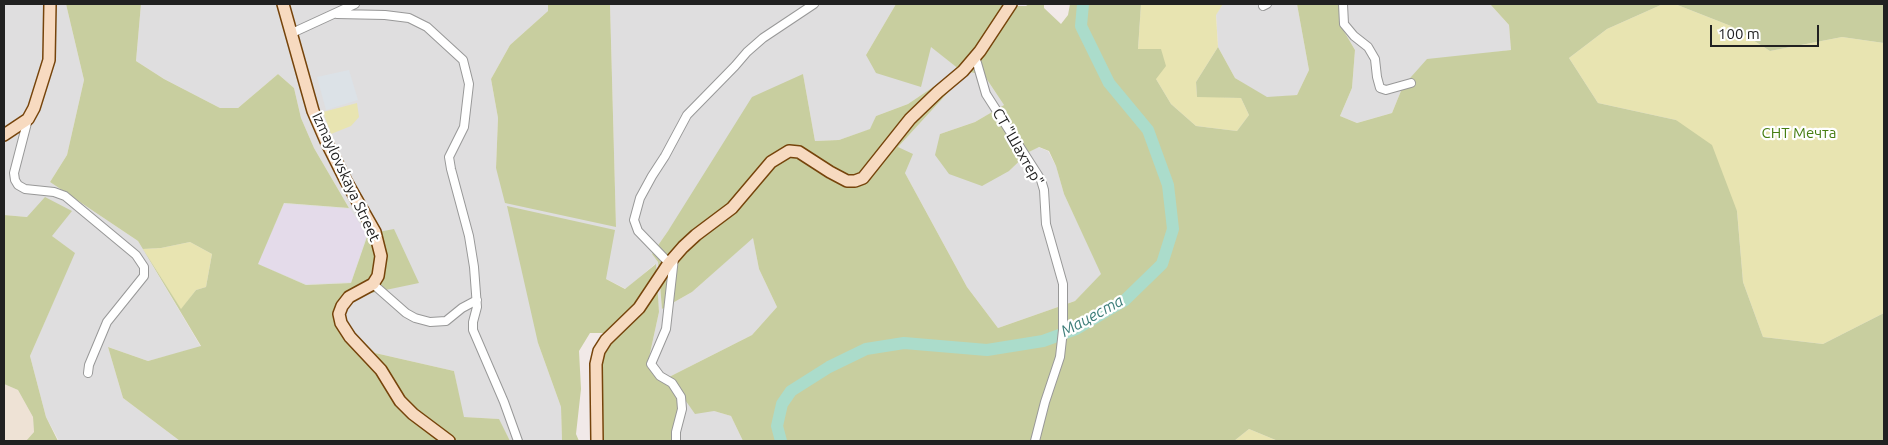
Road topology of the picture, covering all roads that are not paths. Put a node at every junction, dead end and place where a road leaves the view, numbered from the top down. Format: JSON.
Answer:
{"nodes":[{"id":1,"x":50,"y":4,"type":"edge"},
{"id":2,"x":284,"y":4,"type":"edge"},
{"id":3,"x":354,"y":4,"type":"edge"},
{"id":4,"x":814,"y":4,"type":"edge"},
{"id":5,"x":1011,"y":4,"type":"edge"},
{"id":6,"x":1343,"y":4,"type":"edge"},
{"id":7,"x":337,"y":14,"type":"junction"},
{"id":8,"x":292,"y":33,"type":"junction"},
{"id":9,"x":975,"y":56,"type":"junction"},
{"id":10,"x":1411,"y":83,"type":"dead end"},
{"id":11,"x":28,"y":119,"type":"junction"},
{"id":12,"x":4,"y":135,"type":"edge"},
{"id":13,"x":672,"y":261,"type":"junction"},
{"id":14,"x":373,"y":284,"type":"junction"},
{"id":15,"x":477,"y":300,"type":"junction"},
{"id":16,"x":88,"y":374,"type":"dead end"},
{"id":17,"x":449,"y":441,"type":"edge"},
{"id":18,"x":518,"y":441,"type":"edge"},
{"id":19,"x":597,"y":441,"type":"edge"},
{"id":20,"x":676,"y":441,"type":"edge"},
{"id":21,"x":1035,"y":441,"type":"edge"}],
"edges":[{"from":1,"to":11,"type":"street"},
{"from":2,"to":8,"type":"street","name":"Izmaylovskaya Street"},
{"from":3,"to":7,"type":"street"},
{"from":4,"to":13,"type":"street"},
{"from":5,"to":9,"type":"street"},
{"from":6,"to":10,"type":"street"},
{"from":7,"to":8,"type":"street"},
{"from":7,"to":15,"type":"street"},
{"from":8,"to":14,"type":"street","name":"Izmaylovskaya Street"},
{"from":9,"to":13,"type":"street"},
{"from":9,"to":21,"type":"street","name":"СТ \"Шахтер\""},
{"from":11,"to":12,"type":"street"},
{"from":11,"to":16,"type":"street"},
{"from":13,"to":19,"type":"street"},
{"from":13,"to":20,"type":"street"},
{"from":14,"to":15,"type":"street"},
{"from":14,"to":17,"type":"street"},
{"from":15,"to":18,"type":"street"}]}
